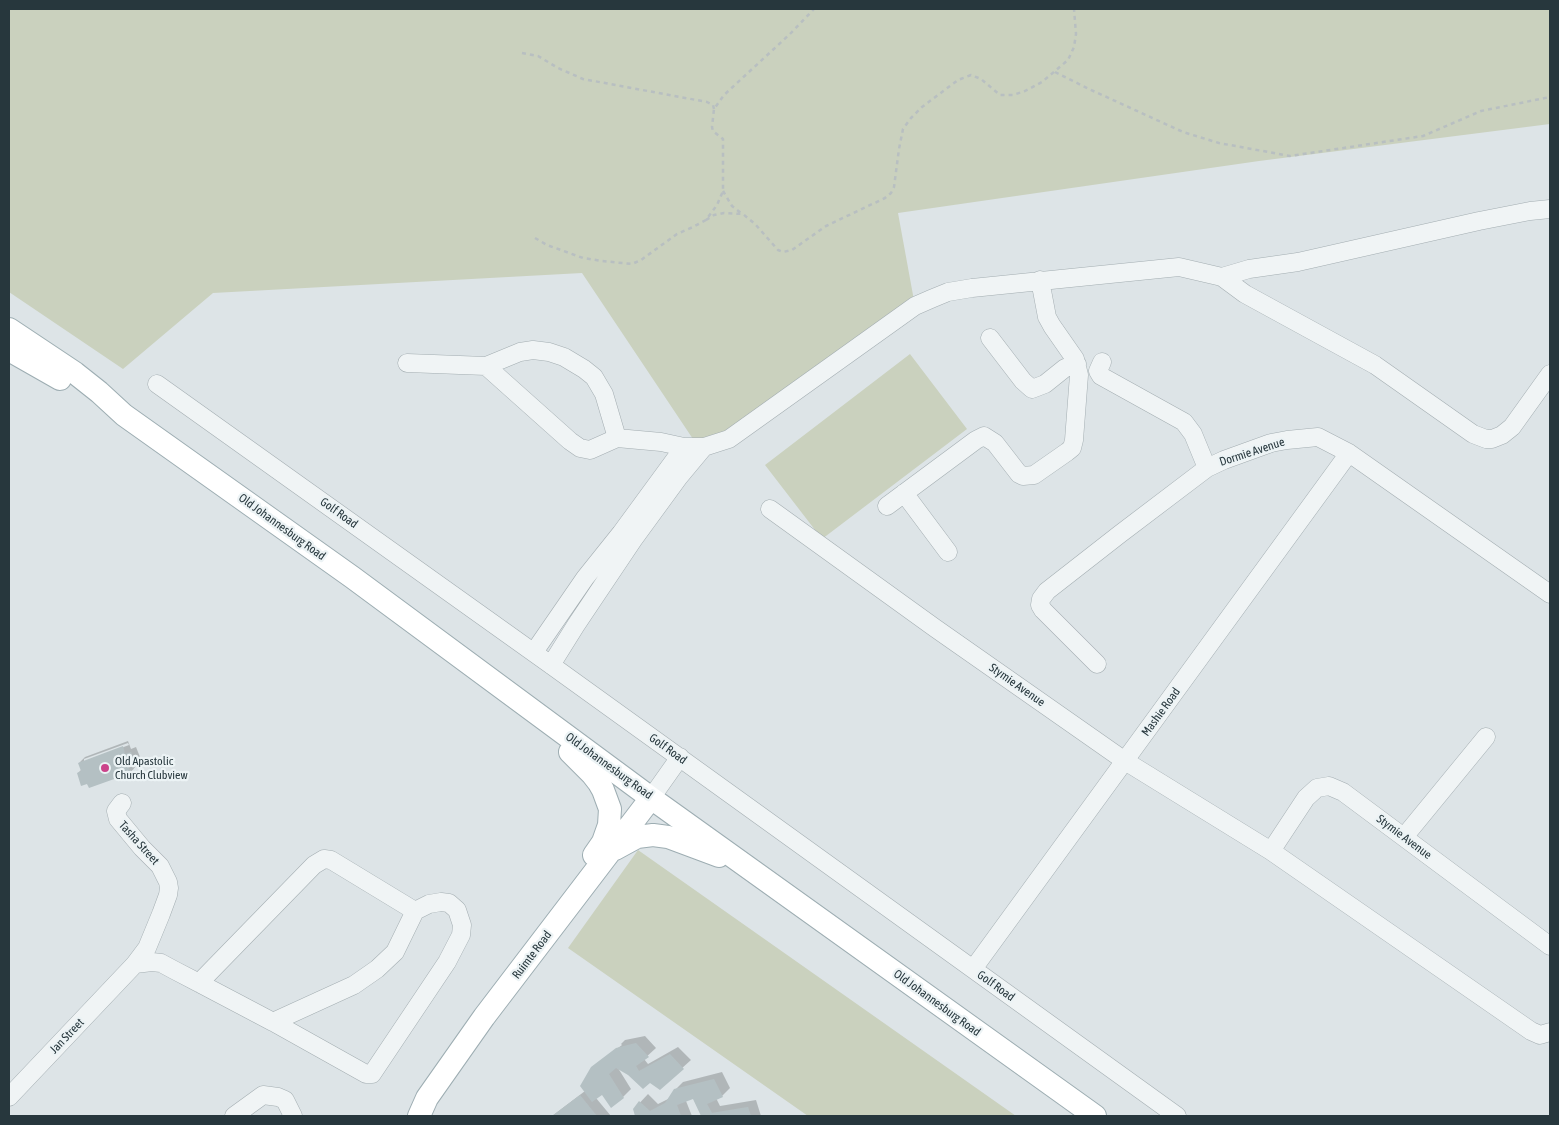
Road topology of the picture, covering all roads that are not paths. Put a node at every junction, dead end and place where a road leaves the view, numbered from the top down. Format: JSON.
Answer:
{"nodes":[{"id":1,"x":1550,"y":209,"type":"edge"},
{"id":2,"x":1249,"y":269,"type":"junction"},
{"id":3,"x":1222,"y":278,"type":"junction"},
{"id":4,"x":1040,"y":280,"type":"junction"},
{"id":5,"x":1245,"y":294,"type":"junction"},
{"id":6,"x":9,"y":330,"type":"edge"},
{"id":7,"x":990,"y":338,"type":"dead end"},
{"id":8,"x":9,"y":350,"type":"edge"},
{"id":9,"x":1102,"y":362,"type":"dead end"},
{"id":10,"x":408,"y":363,"type":"dead end"},
{"id":11,"x":1077,"y":364,"type":"junction"},
{"id":12,"x":486,"y":366,"type":"junction"},
{"id":13,"x":1550,"y":374,"type":"edge"},
{"id":14,"x":157,"y":384,"type":"dead end"},
{"id":15,"x":124,"y":415,"type":"junction"},
{"id":16,"x":617,"y":438,"type":"junction"},
{"id":17,"x":684,"y":447,"type":"junction"},
{"id":18,"x":704,"y":447,"type":"junction"},
{"id":19,"x":1349,"y":454,"type":"junction"},
{"id":20,"x":1207,"y":468,"type":"junction"},
{"id":21,"x":904,"y":493,"type":"junction"},
{"id":22,"x":887,"y":506,"type":"dead end"},
{"id":23,"x":770,"y":509,"type":"dead end"},
{"id":24,"x":948,"y":552,"type":"dead end"},
{"id":25,"x":1550,"y":594,"type":"edge"},
{"id":26,"x":534,"y":652,"type":"junction"},
{"id":27,"x":1097,"y":664,"type":"dead end"},
{"id":28,"x":551,"y":665,"type":"junction"},
{"id":29,"x":503,"y":689,"type":"junction"},
{"id":30,"x":1486,"y":736,"type":"dead end"},
{"id":31,"x":680,"y":757,"type":"junction"},
{"id":32,"x":1125,"y":761,"type":"junction"},
{"id":33,"x":651,"y":798,"type":"junction"},
{"id":34,"x":122,"y":803,"type":"dead end"},
{"id":35,"x":1404,"y":837,"type":"junction"},
{"id":36,"x":1271,"y":851,"type":"junction"},
{"id":37,"x":610,"y":852,"type":"junction"},
{"id":38,"x":748,"y":867,"type":"junction"},
{"id":39,"x":415,"y":911,"type":"junction"},
{"id":40,"x":1550,"y":946,"type":"edge"},
{"id":41,"x":972,"y":969,"type":"junction"},
{"id":42,"x":131,"y":970,"type":"junction"},
{"id":43,"x":199,"y":983,"type":"junction"},
{"id":44,"x":507,"y":987,"type":"junction"},
{"id":45,"x":273,"y":1022,"type":"junction"},
{"id":46,"x":1550,"y":1032,"type":"edge"},
{"id":47,"x":9,"y":1096,"type":"edge"},
{"id":48,"x":234,"y":1116,"type":"edge"},
{"id":49,"x":292,"y":1116,"type":"edge"},
{"id":50,"x":419,"y":1116,"type":"edge"},
{"id":51,"x":1094,"y":1116,"type":"edge"},
{"id":52,"x":1177,"y":1116,"type":"edge"}],
"edges":[{"from":1,"to":2,"type":"street"},
{"from":2,"to":3,"type":"street"},
{"from":2,"to":5,"type":"street"},
{"from":3,"to":4,"type":"street"},
{"from":3,"to":5,"type":"street"},
{"from":4,"to":11,"type":"street"},
{"from":4,"to":18,"type":"street"},
{"from":5,"to":13,"type":"street"},
{"from":6,"to":15,"type":"main road","name":"Old Johannesburg Road"},
{"from":7,"to":11,"type":"street"},
{"from":8,"to":15,"type":"main road","name":"Old Johannesburg Road"},
{"from":9,"to":20,"type":"street"},
{"from":10,"to":12,"type":"street"},
{"from":11,"to":21,"type":"street"},
{"from":12,"to":16,"type":"street"},
{"from":12,"to":16,"type":"street"},
{"from":14,"to":26,"type":"street","name":"Golf Road"},
{"from":15,"to":29,"type":"main road","name":"Old Johannesburg Road"},
{"from":16,"to":17,"type":"street"},
{"from":17,"to":18,"type":"street"},
{"from":17,"to":26,"type":"street"},
{"from":18,"to":28,"type":"street"},
{"from":19,"to":20,"type":"street","name":"Dormie Avenue"},
{"from":19,"to":25,"type":"street","name":"Dormie Avenue"},
{"from":19,"to":32,"type":"street","name":"Mashie Road"},
{"from":20,"to":27,"type":"street","name":"Dormie Avenue"},
{"from":21,"to":22,"type":"street"},
{"from":21,"to":24,"type":"street"},
{"from":23,"to":32,"type":"street","name":"Stymie Avenue"},
{"from":26,"to":28,"type":"street","name":"Golf Road"},
{"from":28,"to":31,"type":"street","name":"Golf Road"},
{"from":29,"to":33,"type":"main road","name":"Old Johannesburg Road"},
{"from":29,"to":44,"type":"main road"},
{"from":30,"to":35,"type":"street"},
{"from":31,"to":33,"type":"street"},
{"from":31,"to":41,"type":"street","name":"Golf Road"},
{"from":32,"to":36,"type":"street","name":"Stymie Avenue"},
{"from":32,"to":41,"type":"street","name":"Mashie Road"},
{"from":33,"to":37,"type":"main road","name":"Ruimte Road"},
{"from":33,"to":38,"type":"main road","name":"Old Johannesburg Road"},
{"from":34,"to":42,"type":"street","name":"Tasha Street"},
{"from":35,"to":36,"type":"street","name":"Stymie Avenue"},
{"from":35,"to":40,"type":"street","name":"Stymie Avenue"},
{"from":36,"to":46,"type":"street","name":"Stymie Avenue"},
{"from":37,"to":38,"type":"main road"},
{"from":37,"to":44,"type":"main road","name":"Ruimte Road"},
{"from":38,"to":51,"type":"main road","name":"Old Johannesburg Road"},
{"from":39,"to":43,"type":"street"},
{"from":39,"to":45,"type":"street"},
{"from":39,"to":45,"type":"street"},
{"from":41,"to":52,"type":"street","name":"Golf Road"},
{"from":42,"to":43,"type":"street"},
{"from":42,"to":47,"type":"street","name":"Jan Street"},
{"from":43,"to":45,"type":"street"},
{"from":44,"to":50,"type":"main road","name":"Ruimte Road"},
{"from":48,"to":49,"type":"street"}]}
